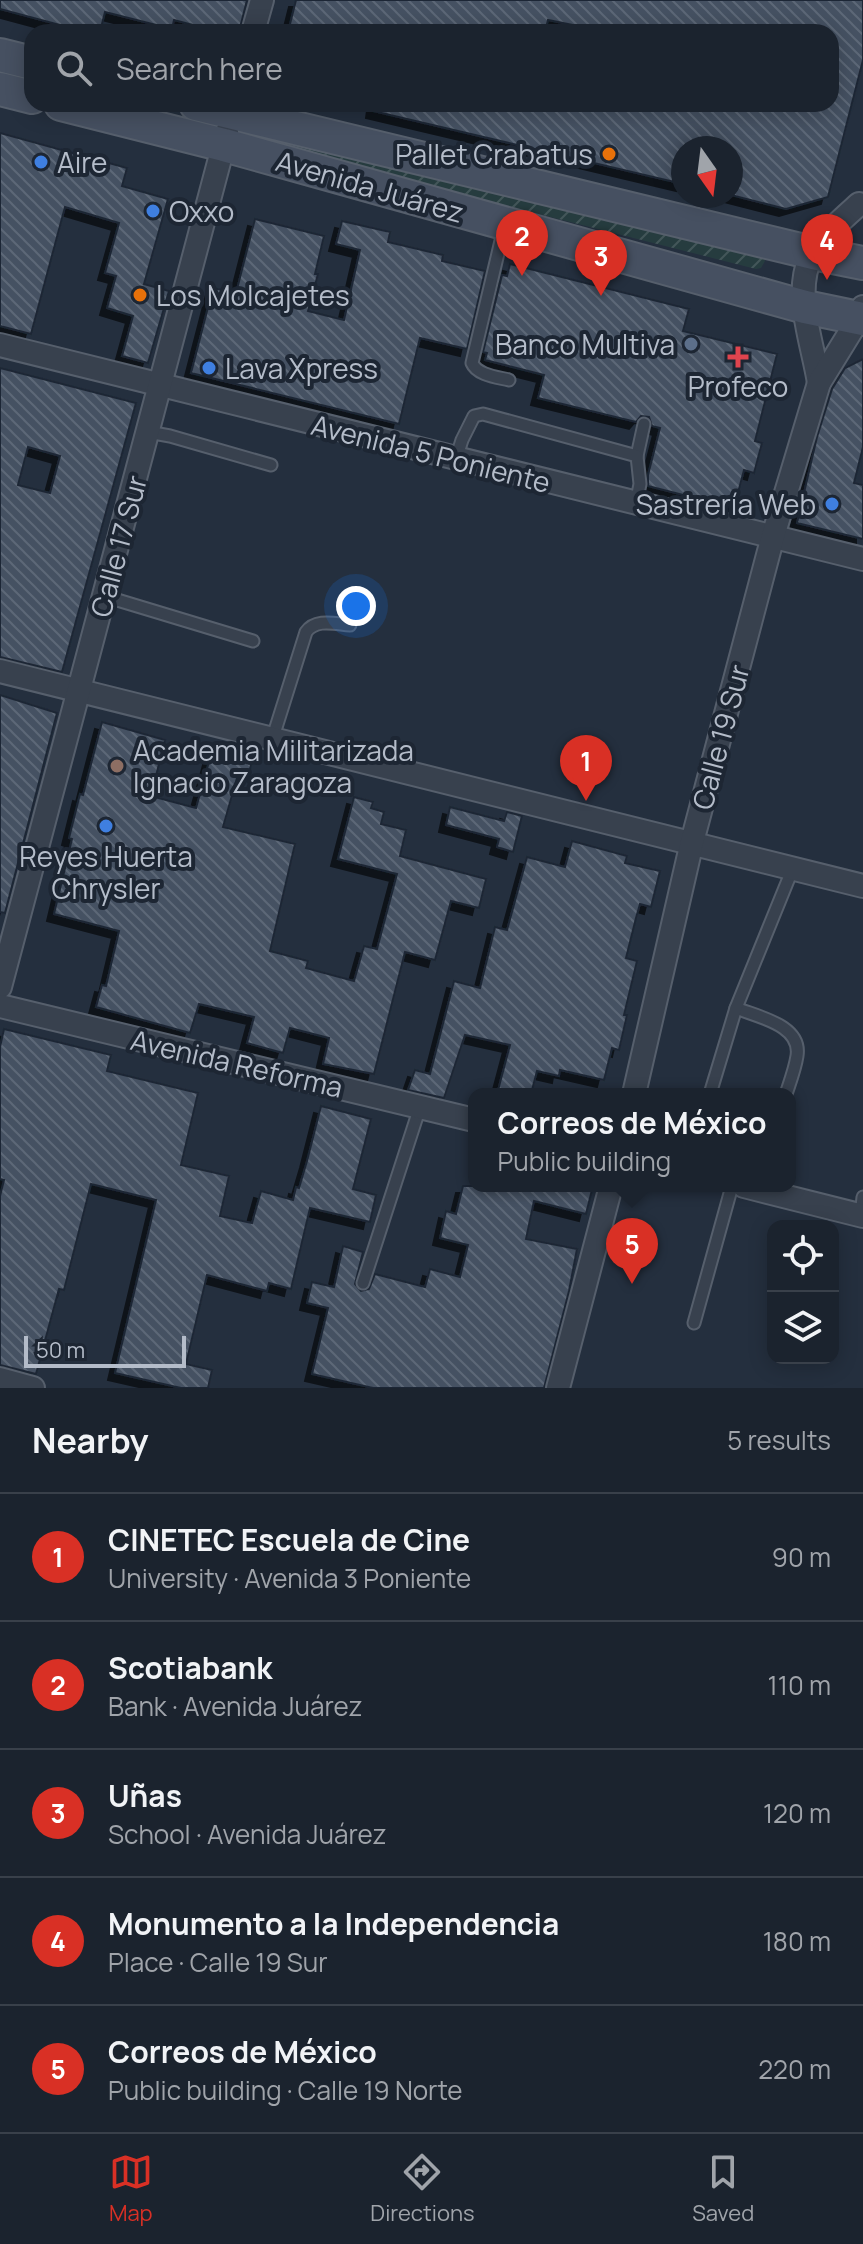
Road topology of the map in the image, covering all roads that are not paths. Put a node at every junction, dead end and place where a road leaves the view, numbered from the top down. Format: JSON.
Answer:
{"nodes":[{"id":1,"x":262,"y":0,"type":"edge"},
{"id":2,"x":255,"y":24,"type":"edge"},
{"id":3,"x":0,"y":55,"type":"edge"},
{"id":4,"x":24,"y":61,"type":"edge"},
{"id":5,"x":0,"y":89,"type":"edge"},
{"id":6,"x":24,"y":95,"type":"edge"},
{"id":7,"x":93,"y":112,"type":"edge"},
{"id":8,"x":232,"y":112,"type":"edge"},
{"id":9,"x":249,"y":112,"type":"edge"},
{"id":10,"x":224,"y":145,"type":"junction"},
{"id":11,"x":862,"y":204,"type":"edge"},
{"id":12,"x":506,"y":223,"type":"junction"},
{"id":13,"x":813,"y":253,"type":"junction"},
{"id":14,"x":863,"y":263,"type":"edge"},
{"id":15,"x":805,"y":307,"type":"junction"},
{"id":16,"x":862,"y":315,"type":"edge"},
{"id":17,"x":0,"y":345,"type":"edge"},
{"id":18,"x":509,"y":380,"type":"dead end"},
{"id":19,"x":819,"y":383,"type":"junction"},
{"id":20,"x":160,"y":385,"type":"junction"},
{"id":21,"x":644,"y":424,"type":"dead end"},
{"id":22,"x":148,"y":432,"type":"junction"},
{"id":23,"x":637,"y":456,"type":"junction"},
{"id":24,"x":456,"y":459,"type":"junction"},
{"id":25,"x":271,"y":465,"type":"dead end"},
{"id":26,"x":636,"y":504,"type":"junction"},
{"id":27,"x":773,"y":536,"type":"junction"},
{"id":28,"x":863,"y":559,"type":"edge"},
{"id":29,"x":104,"y":596,"type":"junction"},
{"id":30,"x":350,"y":625,"type":"dead end"},
{"id":31,"x":253,"y":641,"type":"dead end"},
{"id":32,"x":0,"y":671,"type":"edge"},
{"id":33,"x":80,"y":689,"type":"junction"},
{"id":34,"x":273,"y":737,"type":"junction"},
{"id":35,"x":692,"y":842,"type":"junction"},
{"id":36,"x":793,"y":868,"type":"junction"},
{"id":37,"x":863,"y":886,"type":"edge"},
{"id":38,"x":0,"y":987,"type":"edge"},
{"id":39,"x":0,"y":1006,"type":"edge"},
{"id":40,"x":736,"y":1008,"type":"junction"},
{"id":41,"x":635,"y":1088,"type":"edge"},
{"id":42,"x":712,"y":1088,"type":"edge"},
{"id":43,"x":788,"y":1088,"type":"edge"},
{"id":44,"x":420,"y":1107,"type":"junction"},
{"id":45,"x":468,"y":1119,"type":"edge"},
{"id":46,"x":609,"y":1192,"type":"edge"},
{"id":47,"x":730,"y":1192,"type":"edge"},
{"id":48,"x":774,"y":1192,"type":"edge"},
{"id":49,"x":862,"y":1210,"type":"edge"},
{"id":50,"x":363,"y":1283,"type":"dead end"},
{"id":51,"x":694,"y":1323,"type":"dead end"},
{"id":52,"x":0,"y":1379,"type":"edge"},
{"id":53,"x":33,"y":1388,"type":"edge"},
{"id":54,"x":558,"y":1388,"type":"edge"}],
"edges":[{"from":1,"to":2,"type":"street"},
{"from":3,"to":4,"type":"main road"},
{"from":5,"to":6,"type":"main road"},
{"from":7,"to":10,"type":"main road","name":"Avenida Juárez"},
{"from":8,"to":10,"type":"street","name":"Calle 17 Sur"},
{"from":9,"to":13,"type":"main road","name":"Avenida Juárez"},
{"from":10,"to":12,"type":"main road","name":"Avenida Juárez"},
{"from":10,"to":20,"type":"street","name":"Calle 17 Sur"},
{"from":11,"to":13,"type":"street","name":"Calle 19 Sur"},
{"from":12,"to":15,"type":"main road","name":"Avenida Juárez"},
{"from":12,"to":18,"type":"lane"},
{"from":13,"to":14,"type":"main road","name":"Avenida Juárez"},
{"from":13,"to":15,"type":"street","name":"Calle 19 Sur"},
{"from":15,"to":16,"type":"main road","name":"Avenida Juárez"},
{"from":15,"to":19,"type":"street","name":"Calle 19 Sur"},
{"from":16,"to":19,"type":"street","name":"Calle 19 Sur"},
{"from":17,"to":20,"type":"street","name":"Avenida 5 Poniente"},
{"from":19,"to":27,"type":"street","name":"Calle 19 Sur"},
{"from":20,"to":22,"type":"street","name":"Calle 17 Sur"},
{"from":20,"to":24,"type":"street","name":"Avenida 5 Poniente"},
{"from":21,"to":23,"type":"lane"},
{"from":22,"to":25,"type":"lane"},
{"from":22,"to":29,"type":"street","name":"Calle 17 Sur"},
{"from":23,"to":24,"type":"lane"},
{"from":23,"to":26,"type":"lane"},
{"from":24,"to":26,"type":"street","name":"Avenida 5 Poniente"},
{"from":26,"to":27,"type":"street","name":"Avenida 5 Poniente"},
{"from":27,"to":28,"type":"street","name":"Avenida 5 Poniente"},
{"from":27,"to":35,"type":"street","name":"Calle 19 Sur"},
{"from":29,"to":31,"type":"lane"},
{"from":29,"to":33,"type":"street","name":"Calle 17 Sur"},
{"from":30,"to":34,"type":"lane"},
{"from":32,"to":33,"type":"street"},
{"from":33,"to":34,"type":"street"},
{"from":33,"to":38,"type":"street","name":"Calle 17 Sur"},
{"from":34,"to":35,"type":"street"},
{"from":35,"to":36,"type":"street"},
{"from":35,"to":41,"type":"street","name":"Calle 19 Sur"},
{"from":36,"to":37,"type":"street"},
{"from":36,"to":40,"type":"lane"},
{"from":39,"to":44,"type":"street","name":"Avenida Reforma"},
{"from":40,"to":42,"type":"lane"},
{"from":40,"to":43,"type":"lane"},
{"from":44,"to":45,"type":"street","name":"Avenida Reforma"},
{"from":44,"to":50,"type":"lane"},
{"from":46,"to":54,"type":"street"},
{"from":47,"to":51,"type":"lane"},
{"from":48,"to":49,"type":"street"},
{"from":52,"to":53,"type":"street"}]}
